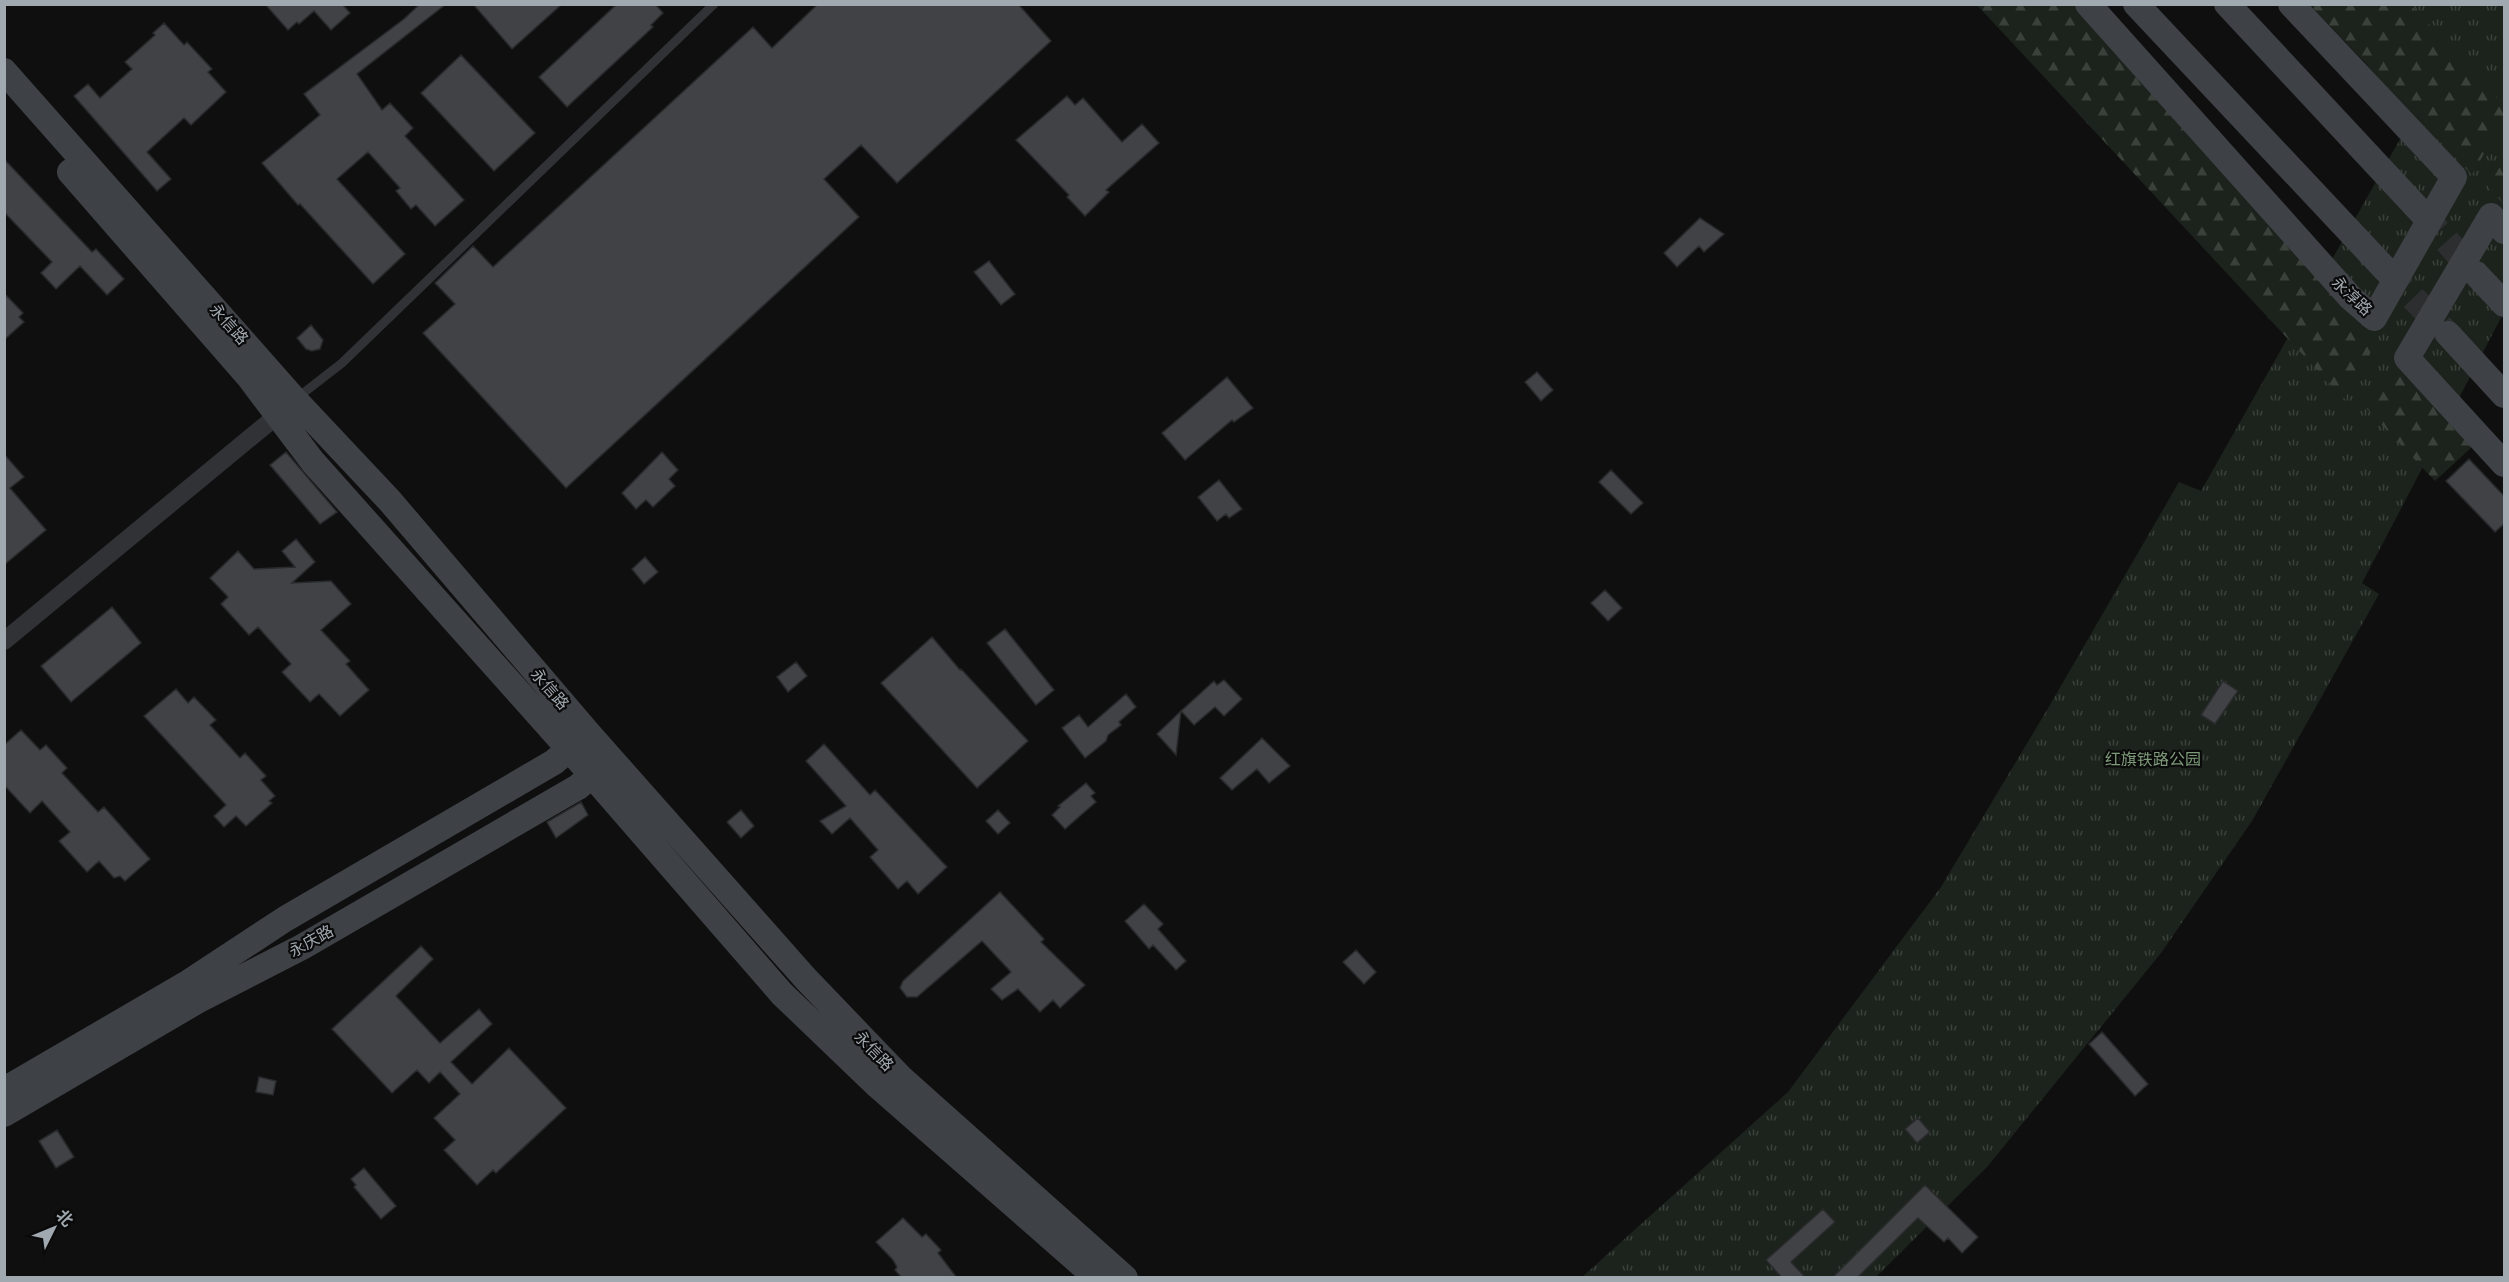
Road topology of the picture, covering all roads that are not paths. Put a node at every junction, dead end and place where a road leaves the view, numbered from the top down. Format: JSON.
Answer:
{"nodes":[{"id":1,"x":714,"y":4,"type":"edge"},
{"id":2,"x":2088,"y":4,"type":"edge"},
{"id":3,"x":2136,"y":4,"type":"edge"},
{"id":4,"x":2227,"y":4,"type":"edge"},
{"id":5,"x":2291,"y":4,"type":"edge"},
{"id":6,"x":4,"y":71,"type":"edge"},
{"id":7,"x":4,"y":97,"type":"edge"},
{"id":8,"x":2421,"y":212,"type":"tunnel mouth"},
{"id":9,"x":2505,"y":231,"type":"edge"},
{"id":10,"x":2386,"y":270,"type":"tunnel mouth"},
{"id":11,"x":2476,"y":274,"type":"tunnel mouth"},
{"id":12,"x":2505,"y":304,"type":"edge"},
{"id":13,"x":2448,"y":334,"type":"tunnel mouth"},
{"id":14,"x":2505,"y":395,"type":"edge"},
{"id":15,"x":286,"y":407,"type":"junction"},
{"id":16,"x":2505,"y":464,"type":"edge"},
{"id":17,"x":4,"y":640,"type":"edge"},
{"id":18,"x":579,"y":741,"type":"junction"},
{"id":19,"x":612,"y":758,"type":"junction"},
{"id":20,"x":592,"y":776,"type":"junction"},
{"id":21,"x":4,"y":1090,"type":"edge"},
{"id":22,"x":4,"y":1114,"type":"edge"},
{"id":23,"x":1097,"y":1278,"type":"edge"},
{"id":24,"x":1125,"y":1278,"type":"edge"}],
"edges":[{"from":1,"to":15,"type":"lane"},
{"from":2,"to":5,"type":"street","name":"永淳路"},
{"from":3,"to":10,"type":"street"},
{"from":4,"to":8,"type":"street"},
{"from":6,"to":15,"type":"street","name":"永信路"},
{"from":7,"to":15,"type":"street","name":"永信路"},
{"from":9,"to":16,"type":"street"},
{"from":11,"to":12,"type":"street"},
{"from":13,"to":14,"type":"street"},
{"from":15,"to":17,"type":"street"},
{"from":15,"to":18,"type":"street","name":"永信路"},
{"from":18,"to":19,"type":"street","name":"永信路"},
{"from":18,"to":20,"type":"street","name":"永信路"},
{"from":18,"to":21,"type":"street","name":"永庆路"},
{"from":19,"to":20,"type":"street","name":"永庆路"},
{"from":19,"to":24,"type":"street","name":"永信路"},
{"from":20,"to":22,"type":"street","name":"永庆路"},
{"from":20,"to":23,"type":"street","name":"永信路"}]}
